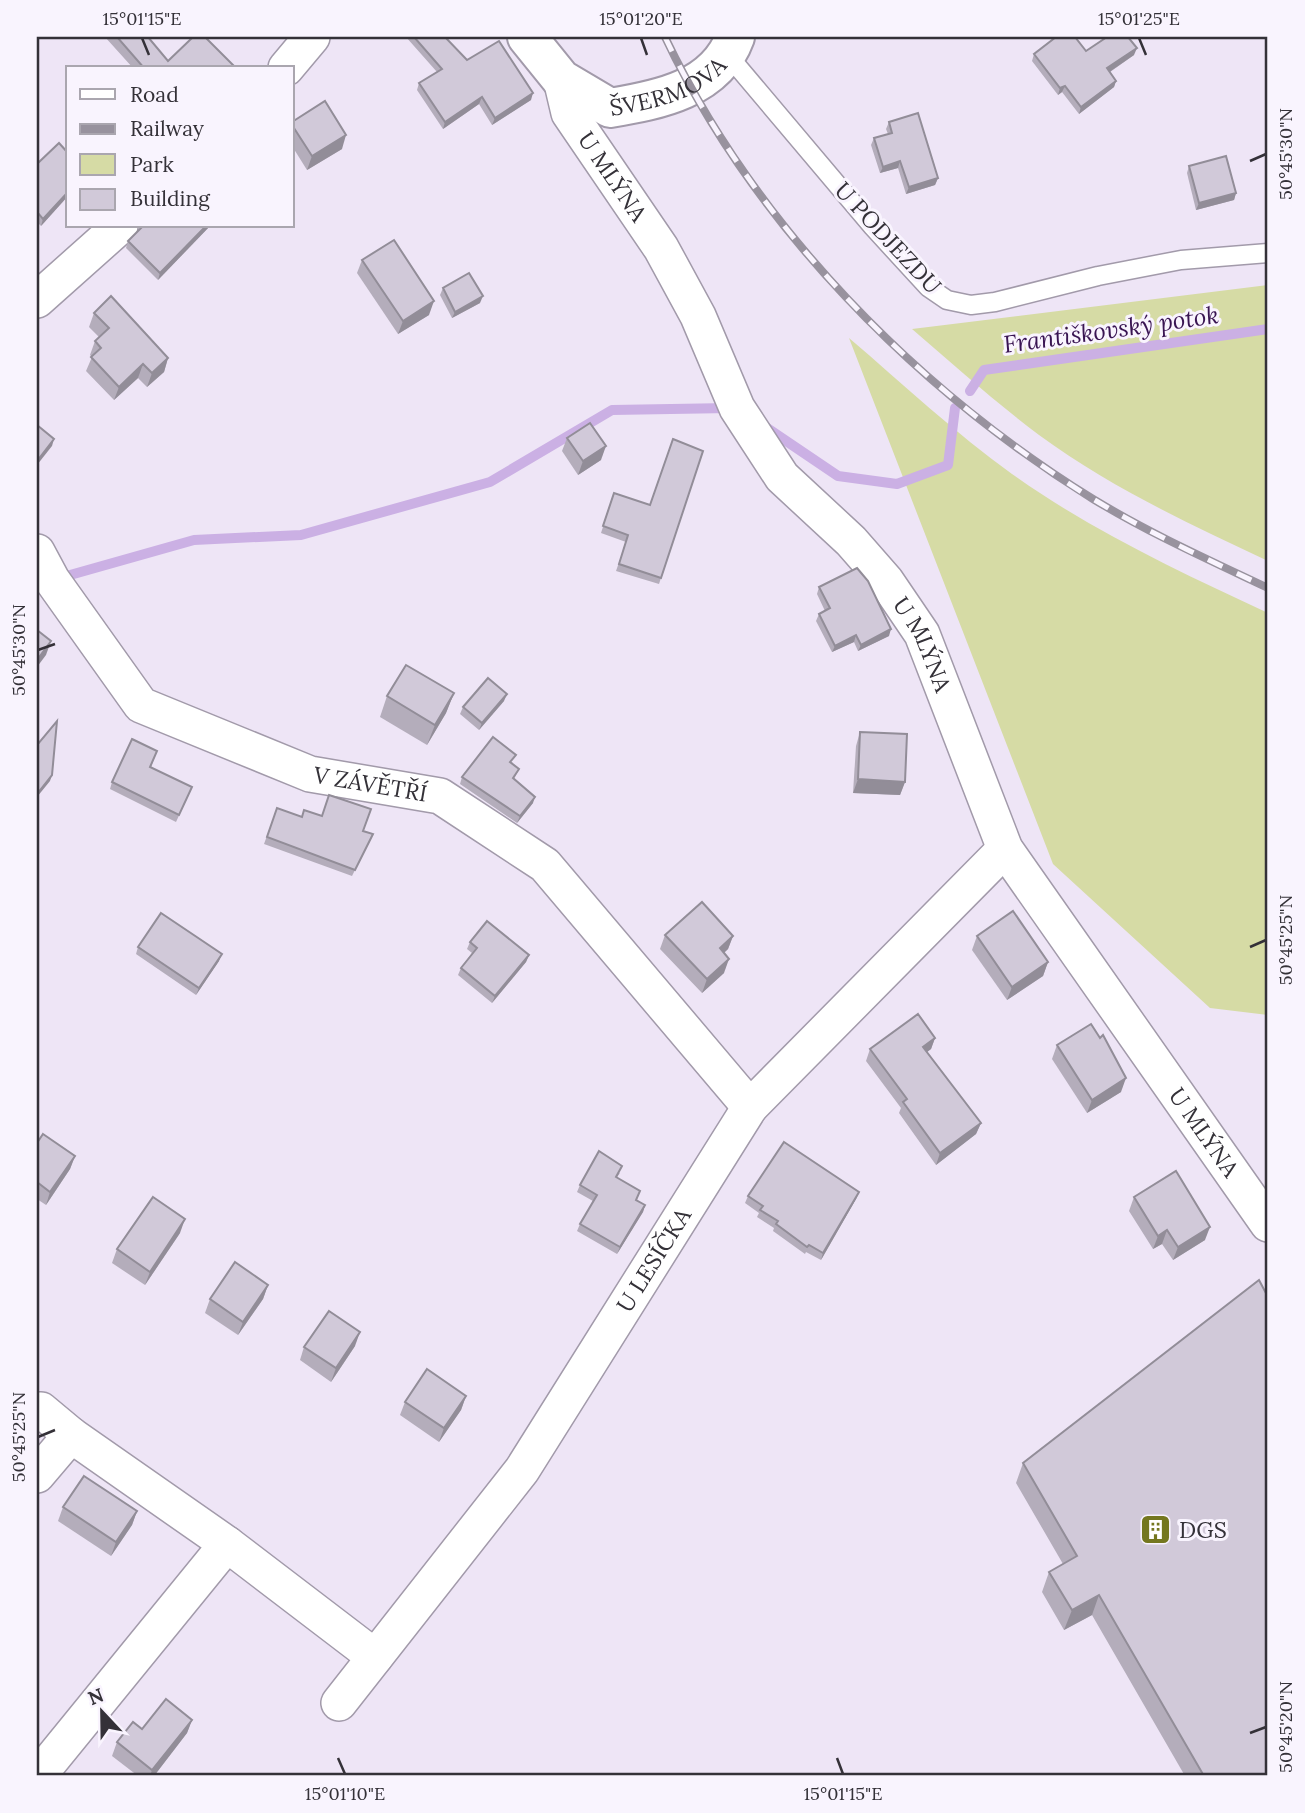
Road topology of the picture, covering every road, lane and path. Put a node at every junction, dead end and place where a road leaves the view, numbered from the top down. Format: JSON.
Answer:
{"nodes":[{"id":1,"x":312,"y":37,"type":"edge"},
{"id":2,"x":527,"y":37,"type":"edge"},
{"id":3,"x":731,"y":45,"type":"edge"},
{"id":4,"x":288,"y":66,"type":"edge"},
{"id":5,"x":561,"y":79,"type":"junction"},
{"id":6,"x":118,"y":228,"type":"edge"},
{"id":7,"x":1268,"y":253,"type":"edge"},
{"id":8,"x":37,"y":300,"type":"edge"},
{"id":9,"x":37,"y":552,"type":"edge"},
{"id":10,"x":1005,"y":849,"type":"junction"},
{"id":11,"x":750,"y":1107,"type":"junction"},
{"id":12,"x":1268,"y":1224,"type":"edge"},
{"id":13,"x":41,"y":1410,"type":"dead end"},
{"id":14,"x":71,"y":1435,"type":"junction"},
{"id":15,"x":37,"y":1475,"type":"edge"},
{"id":16,"x":228,"y":1545,"type":"junction"},
{"id":17,"x":375,"y":1657,"type":"junction"},
{"id":18,"x":339,"y":1703,"type":"dead end"},
{"id":19,"x":38,"y":1776,"type":"edge"}],
"edges":[{"from":1,"to":4,"type":"street"},
{"from":2,"to":5,"type":"street","name":"ŠVERMOVA"},
{"from":3,"to":5,"type":"street","name":"ŠVERMOVA"},
{"from":3,"to":7,"type":"lane","name":"U PODJEZDU"},
{"from":5,"to":10,"type":"street","name":"U MLÝNA"},
{"from":6,"to":8,"type":"street"},
{"from":9,"to":11,"type":"street","name":"V ZÁVĚTŘÍ"},
{"from":10,"to":11,"type":"street","name":"U LESÍČKA"},
{"from":10,"to":12,"type":"street","name":"U MLÝNA"},
{"from":11,"to":17,"type":"street","name":"U LESÍČKA"},
{"from":13,"to":14,"type":"street"},
{"from":14,"to":15,"type":"street"},
{"from":14,"to":16,"type":"street"},
{"from":16,"to":17,"type":"street"},
{"from":16,"to":19,"type":"street"},
{"from":17,"to":18,"type":"street","name":"U LESÍČKA"}]}
